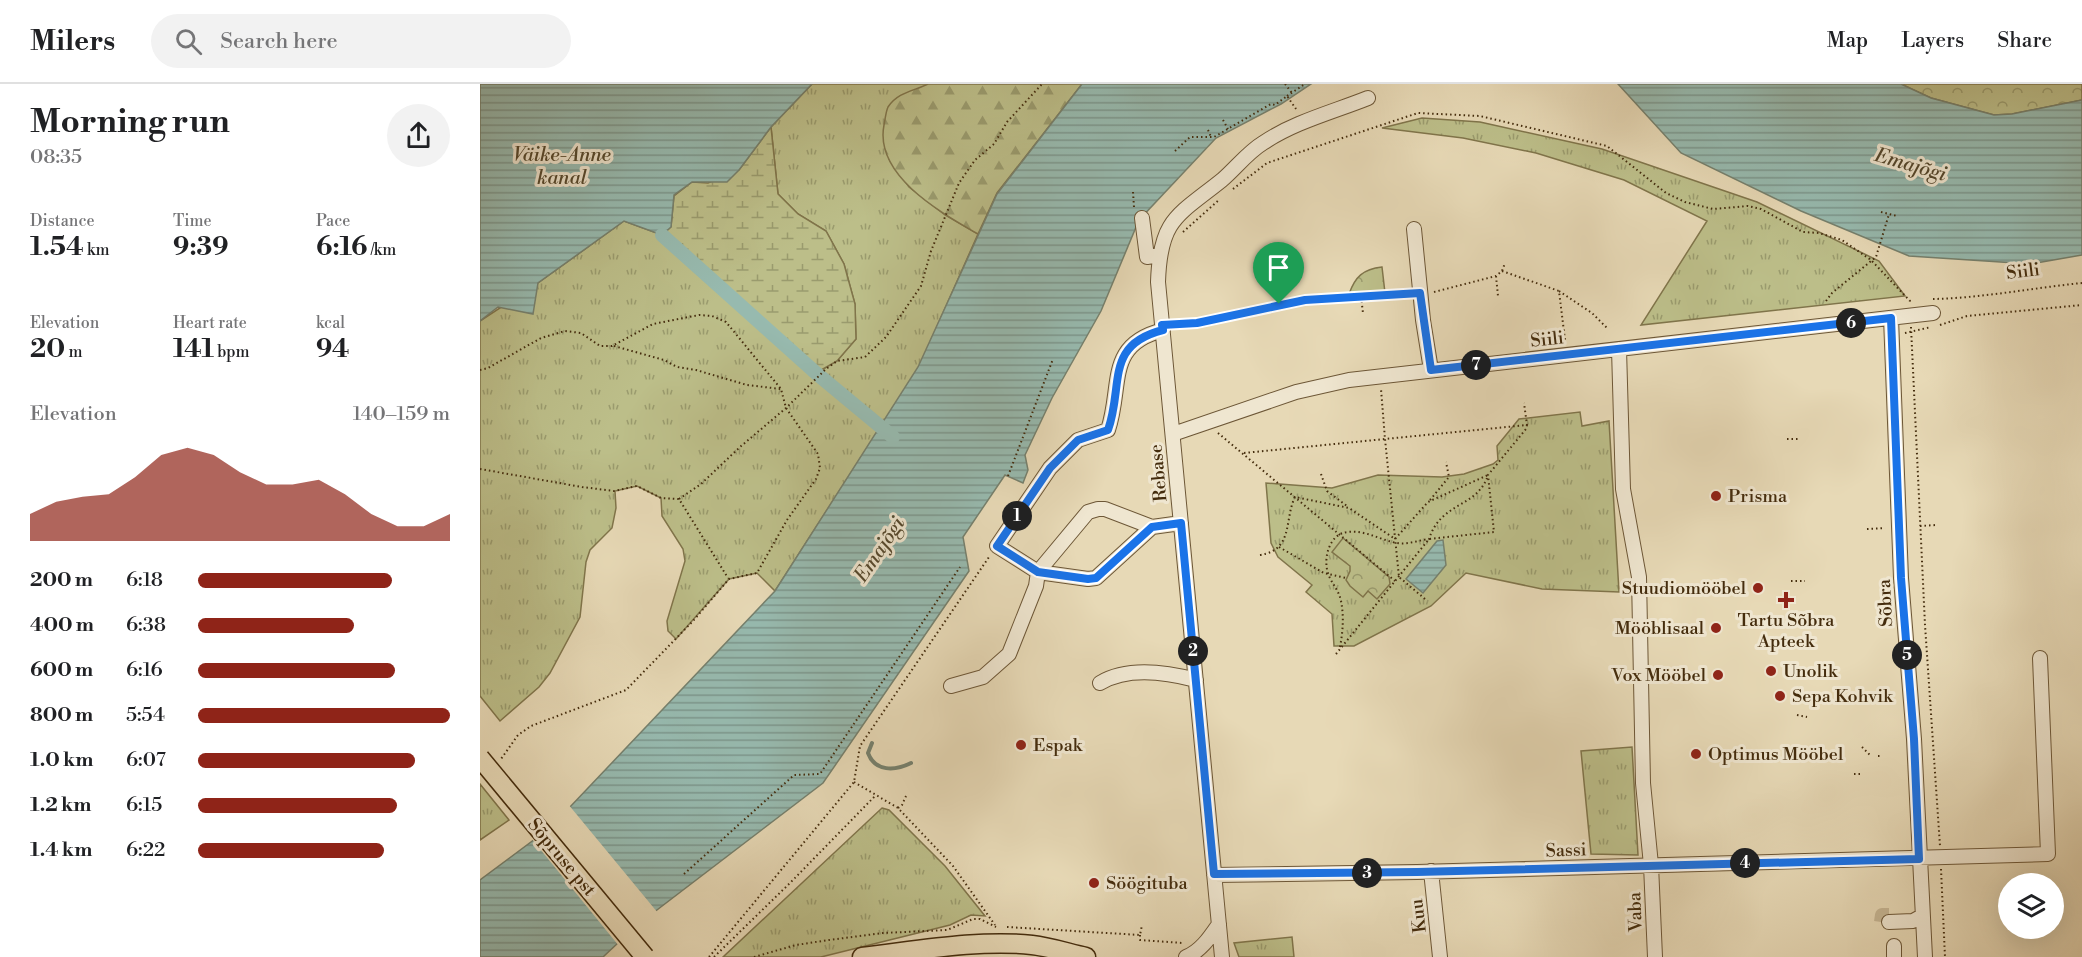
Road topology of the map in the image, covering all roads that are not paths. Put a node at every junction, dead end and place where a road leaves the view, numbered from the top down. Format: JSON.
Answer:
{"nodes":[{"id":1,"x":1368,"y":98,"type":"dead end"},
{"id":2,"x":1142,"y":218,"type":"dead end"},
{"id":3,"x":1414,"y":229,"type":"dead end"},
{"id":4,"x":1159,"y":255,"type":"junction"},
{"id":5,"x":1934,"y":313,"type":"dead end"},
{"id":6,"x":1891,"y":318,"type":"junction"},
{"id":7,"x":1163,"y":328,"type":"junction"},
{"id":8,"x":1619,"y":349,"type":"junction"},
{"id":9,"x":1431,"y":370,"type":"junction"},
{"id":10,"x":1173,"y":434,"type":"junction"},
{"id":11,"x":1181,"y":523,"type":"junction"},
{"id":12,"x":1152,"y":527,"type":"junction"},
{"id":13,"x":1038,"y":572,"type":"junction"},
{"id":14,"x":2040,"y":657,"type":"dead end"},
{"id":15,"x":1196,"y":680,"type":"junction"},
{"id":16,"x":1100,"y":683,"type":"dead end"},
{"id":17,"x":951,"y":686,"type":"dead end"},
{"id":18,"x":480,"y":758,"type":"edge"},
{"id":19,"x":1919,"y":859,"type":"junction"},
{"id":20,"x":1651,"y":865,"type":"junction"},
{"id":21,"x":1431,"y":872,"type":"junction"},
{"id":22,"x":1214,"y":874,"type":"junction"},
{"id":23,"x":1922,"y":916,"type":"junction"},
{"id":24,"x":1889,"y":918,"type":"dead end"},
{"id":25,"x":1219,"y":924,"type":"junction"},
{"id":26,"x":1190,"y":956,"type":"edge"},
{"id":27,"x":645,"y":957,"type":"edge"},
{"id":28,"x":862,"y":957,"type":"edge"},
{"id":29,"x":1086,"y":957,"type":"edge"},
{"id":30,"x":1222,"y":957,"type":"edge"},
{"id":31,"x":1440,"y":957,"type":"edge"},
{"id":32,"x":1654,"y":957,"type":"edge"},
{"id":33,"x":1925,"y":957,"type":"edge"}],
"edges":[{"from":1,"to":4,"type":"street","name":"Rebase"},
{"from":2,"to":4,"type":"street"},
{"from":3,"to":9,"type":"street"},
{"from":4,"to":7,"type":"street","name":"Rebase"},
{"from":5,"to":6,"type":"street","name":"Siili"},
{"from":6,"to":8,"type":"street","name":"Siili"},
{"from":6,"to":19,"type":"street","name":"Sõbra"},
{"from":7,"to":10,"type":"street","name":"Rebase"},
{"from":7,"to":13,"type":"street"},
{"from":8,"to":9,"type":"street","name":"Siili"},
{"from":8,"to":20,"type":"street","name":"Vaba"},
{"from":9,"to":10,"type":"street","name":"Siili"},
{"from":10,"to":11,"type":"street","name":"Rebase"},
{"from":11,"to":12,"type":"street"},
{"from":11,"to":15,"type":"street","name":"Rebase"},
{"from":12,"to":13,"type":"street"},
{"from":12,"to":13,"type":"street"},
{"from":13,"to":17,"type":"street"},
{"from":14,"to":19,"type":"street","name":"Sassi"},
{"from":15,"to":16,"type":"street"},
{"from":15,"to":22,"type":"street","name":"Rebase"},
{"from":18,"to":27,"type":"main road","name":"Sõpruse pst","bridge":true},
{"from":19,"to":20,"type":"street","name":"Sassi"},
{"from":19,"to":23,"type":"street","name":"Sõbra"},
{"from":20,"to":21,"type":"street","name":"Sassi"},
{"from":20,"to":32,"type":"street","name":"Vaba"},
{"from":21,"to":22,"type":"street","name":"Sassi"},
{"from":21,"to":31,"type":"street","name":"Kuu"},
{"from":22,"to":25,"type":"street","name":"Rebase"},
{"from":23,"to":24,"type":"street"},
{"from":23,"to":33,"type":"street","name":"Sõbra"},
{"from":25,"to":26,"type":"street"},
{"from":25,"to":30,"type":"street","name":"Rebase"},
{"from":28,"to":29,"type":"main road"}]}
